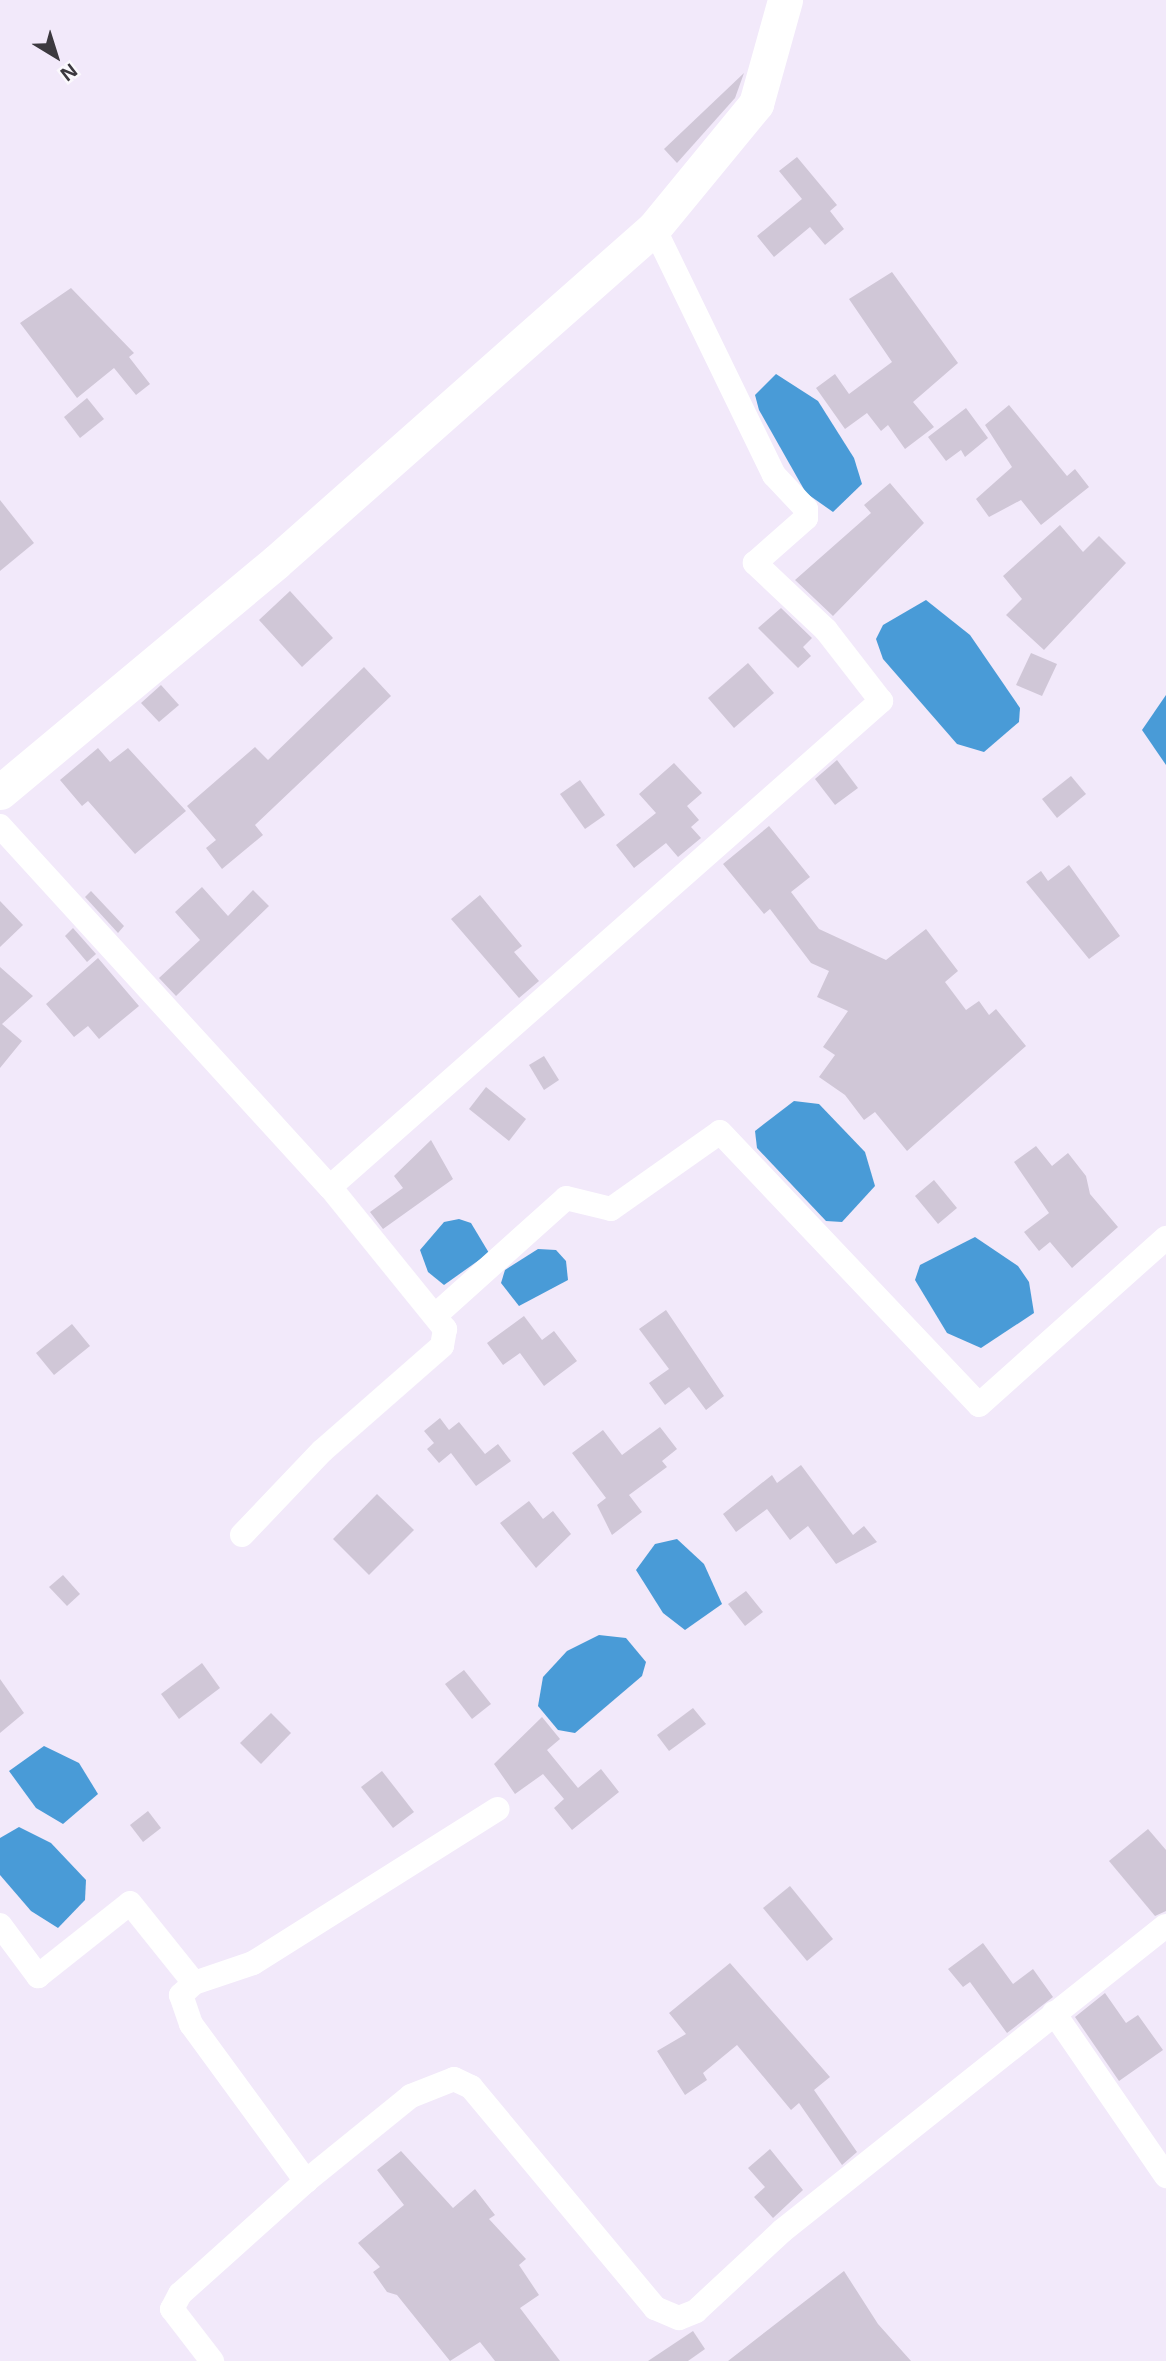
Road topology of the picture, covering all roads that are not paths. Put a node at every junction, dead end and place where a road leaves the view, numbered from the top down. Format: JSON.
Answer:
{"nodes":[{"id":1,"x":785,"y":0,"type":"edge"},
{"id":2,"x":654,"y":229,"type":"junction"},
{"id":3,"x":0,"y":792,"type":"edge"},
{"id":4,"x":0,"y":826,"type":"edge"},
{"id":5,"x":330,"y":1187,"type":"junction"},
{"id":6,"x":1166,"y":1238,"type":"edge"},
{"id":7,"x":438,"y":1313,"type":"junction"},
{"id":8,"x":242,"y":1535,"type":"dead end"},
{"id":9,"x":498,"y":1809,"type":"dead end"},
{"id":10,"x":0,"y":1926,"type":"edge"},
{"id":11,"x":1166,"y":1926,"type":"edge"},
{"id":12,"x":194,"y":1983,"type":"junction"},
{"id":13,"x":1054,"y":2012,"type":"junction"},
{"id":14,"x":1166,"y":2176,"type":"edge"},
{"id":15,"x":306,"y":2181,"type":"junction"},
{"id":16,"x":212,"y":2361,"type":"edge"}],
"edges":[{"from":1,"to":2,"type":"street"},
{"from":2,"to":3,"type":"street"},
{"from":2,"to":5,"type":"street"},
{"from":4,"to":5,"type":"street"},
{"from":5,"to":7,"type":"street"},
{"from":6,"to":7,"type":"street"},
{"from":7,"to":8,"type":"street"},
{"from":9,"to":12,"type":"street"},
{"from":10,"to":12,"type":"street"},
{"from":11,"to":13,"type":"street"},
{"from":12,"to":15,"type":"street"},
{"from":13,"to":14,"type":"street"},
{"from":13,"to":15,"type":"street"},
{"from":15,"to":16,"type":"street"}]}
